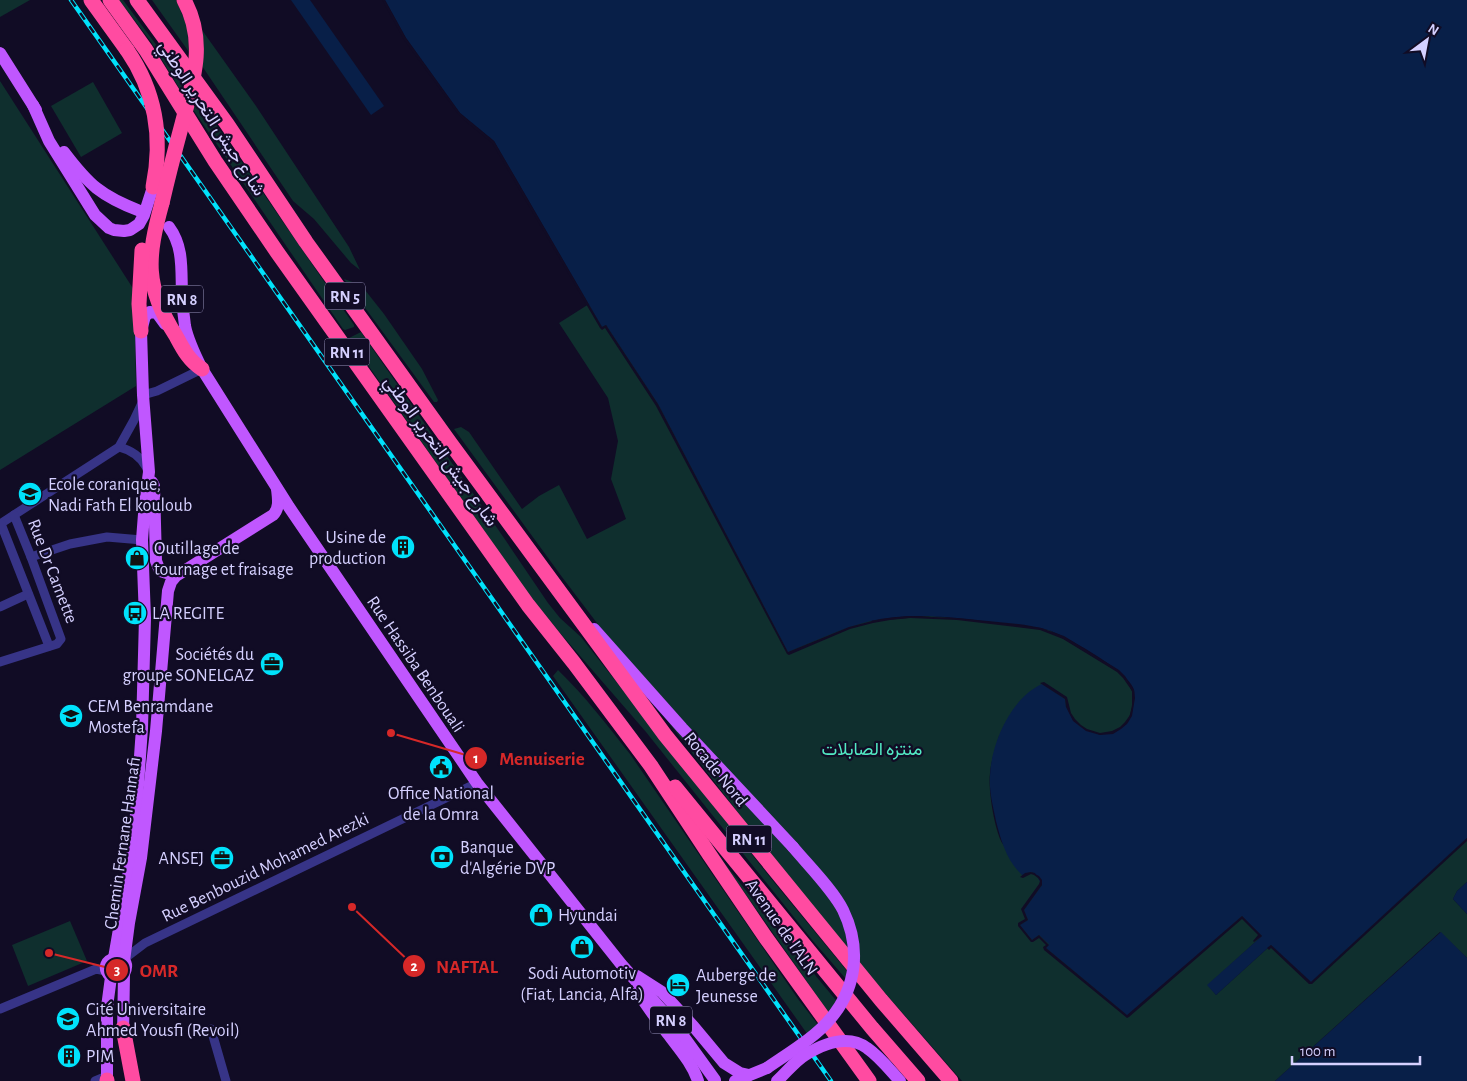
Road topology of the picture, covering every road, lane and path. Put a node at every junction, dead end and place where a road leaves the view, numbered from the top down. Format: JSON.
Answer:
{"nodes":[{"id":1,"x":91,"y":0,"type":"edge"},
{"id":2,"x":110,"y":0,"type":"edge"},
{"id":3,"x":137,"y":0,"type":"edge"},
{"id":4,"x":184,"y":0,"type":"edge"},
{"id":5,"x":0,"y":53,"type":"edge"},
{"id":6,"x":32,"y":105,"type":"junction"},
{"id":7,"x":154,"y":187,"type":"junction"},
{"id":8,"x":140,"y":211,"type":"dead end"},
{"id":9,"x":169,"y":227,"type":"dead end"},
{"id":10,"x":170,"y":327,"type":"junction"},
{"id":11,"x":141,"y":331,"type":"junction"},
{"id":12,"x":202,"y":369,"type":"junction"},
{"id":13,"x":144,"y":397,"type":"junction"},
{"id":14,"x":119,"y":447,"type":"junction"},
{"id":15,"x":150,"y":472,"type":"junction"},
{"id":16,"x":277,"y":488,"type":"junction"},
{"id":17,"x":14,"y":515,"type":"junction"},
{"id":18,"x":0,"y":524,"type":"edge"},
{"id":19,"x":142,"y":540,"type":"junction"},
{"id":20,"x":31,"y":557,"type":"junction"},
{"id":21,"x":183,"y":572,"type":"junction"},
{"id":22,"x":558,"y":588,"type":"junction"},
{"id":23,"x":28,"y":594,"type":"junction"},
{"id":24,"x":0,"y":607,"type":"edge"},
{"id":25,"x":49,"y":646,"type":"junction"},
{"id":26,"x":0,"y":662,"type":"edge"},
{"id":27,"x":597,"y":695,"type":"junction"},
{"id":28,"x":477,"y":783,"type":"junction"},
{"id":29,"x":121,"y":959,"type":"junction"},
{"id":30,"x":621,"y":964,"type":"junction"},
{"id":31,"x":108,"y":974,"type":"junction"},
{"id":32,"x":124,"y":974,"type":"junction"},
{"id":33,"x":0,"y":1010,"type":"edge"},
{"id":34,"x":123,"y":1028,"type":"junction"},
{"id":35,"x":211,"y":1029,"type":"dead end"},
{"id":36,"x":833,"y":1030,"type":"junction"},
{"id":37,"x":749,"y":1075,"type":"junction"},
{"id":38,"x":104,"y":1080,"type":"edge"},
{"id":39,"x":715,"y":1080,"type":"dead end"},
{"id":40,"x":126,"y":1081,"type":"edge"},
{"id":41,"x":133,"y":1081,"type":"edge"},
{"id":42,"x":226,"y":1081,"type":"edge"},
{"id":43,"x":698,"y":1081,"type":"edge"},
{"id":44,"x":735,"y":1081,"type":"edge"},
{"id":45,"x":777,"y":1081,"type":"edge"},
{"id":46,"x":869,"y":1081,"type":"edge"},
{"id":47,"x":879,"y":1081,"type":"edge"},
{"id":48,"x":900,"y":1081,"type":"edge"},
{"id":49,"x":918,"y":1081,"type":"edge"},
{"id":50,"x":951,"y":1081,"type":"edge"}],
"edges":[{"from":1,"to":7,"type":"highway","bridge":true},
{"from":2,"to":27,"type":"highway","name":"شارع جيش التحرير الوطني","number":"RN 11"},
{"from":3,"to":22,"type":"highway","name":"شارع جيش التحرير الوطني","number":"RN 5"},
{"from":4,"to":10,"type":"highway","bridge":true},
{"from":5,"to":6,"type":"main road"},
{"from":6,"to":7,"type":"main road"},
{"from":6,"to":8,"type":"main road"},
{"from":7,"to":11,"type":"highway"},
{"from":9,"to":12,"type":"main road","number":"RN 8"},
{"from":10,"to":11,"type":"main road"},
{"from":10,"to":12,"type":"highway"},
{"from":11,"to":13,"type":"main road","name":"Chemin Fernane Hannafi"},
{"from":12,"to":13,"type":"street"},
{"from":12,"to":16,"type":"main road","name":"Rue Hassiba Benbouali","number":"RN 8"},
{"from":13,"to":14,"type":"street"},
{"from":13,"to":15,"type":"main road","name":"Chemin Fernane Hannafi"},
{"from":14,"to":15,"type":"street"},
{"from":14,"to":17,"type":"street"},
{"from":15,"to":19,"type":"main road","name":"Chemin Fernane Hannafi"},
{"from":15,"to":21,"type":"main road"},
{"from":16,"to":21,"type":"main road","name":"Chemin Fernane Hannafi"},
{"from":16,"to":28,"type":"main road","name":"Rue Hassiba Benbouali","number":"RN 8"},
{"from":17,"to":18,"type":"street"},
{"from":17,"to":20,"type":"street","name":"Rue Dr Camette"},
{"from":18,"to":23,"type":"street"},
{"from":19,"to":20,"type":"street"},
{"from":19,"to":29,"type":"main road","name":"Chemin Fernane Hannafi"},
{"from":20,"to":25,"type":"street","name":"Rue Dr Camette"},
{"from":21,"to":29,"type":"main road","name":"Chemin Fernane Hannafi"},
{"from":22,"to":37,"type":"main road","bridge":true},
{"from":22,"to":50,"type":"highway","name":"Rocade Nord","number":"RN 11"},
{"from":23,"to":24,"type":"street"},
{"from":23,"to":25,"type":"street"},
{"from":25,"to":26,"type":"street"},
{"from":27,"to":36,"type":"highway","name":"Avenue de l'ALN"},
{"from":27,"to":49,"type":"highway","number":"RN 11"},
{"from":28,"to":29,"type":"street","name":"Rue Benbouzid Mohamed Arezki"},
{"from":28,"to":30,"type":"main road","name":"Rue Hassiba Benbouali","number":"RN 8"},
{"from":29,"to":31,"type":"main road"},
{"from":29,"to":32,"type":"main road"},
{"from":30,"to":37,"type":"main road"},
{"from":30,"to":39,"type":"main road","number":"RN 8"},
{"from":30,"to":43,"type":"main road"},
{"from":31,"to":32,"type":"main road"},
{"from":31,"to":33,"type":"street"},
{"from":31,"to":38,"type":"main road"},
{"from":32,"to":34,"type":"main road"},
{"from":34,"to":40,"type":"main road"},
{"from":34,"to":41,"type":"highway"},
{"from":35,"to":42,"type":"street"},
{"from":36,"to":46,"type":"highway","name":"Avenue de l'ALN"},
{"from":36,"to":47,"type":"highway"},
{"from":37,"to":44,"type":"main road"},
{"from":45,"to":48,"type":"main road","bridge":true}]}
